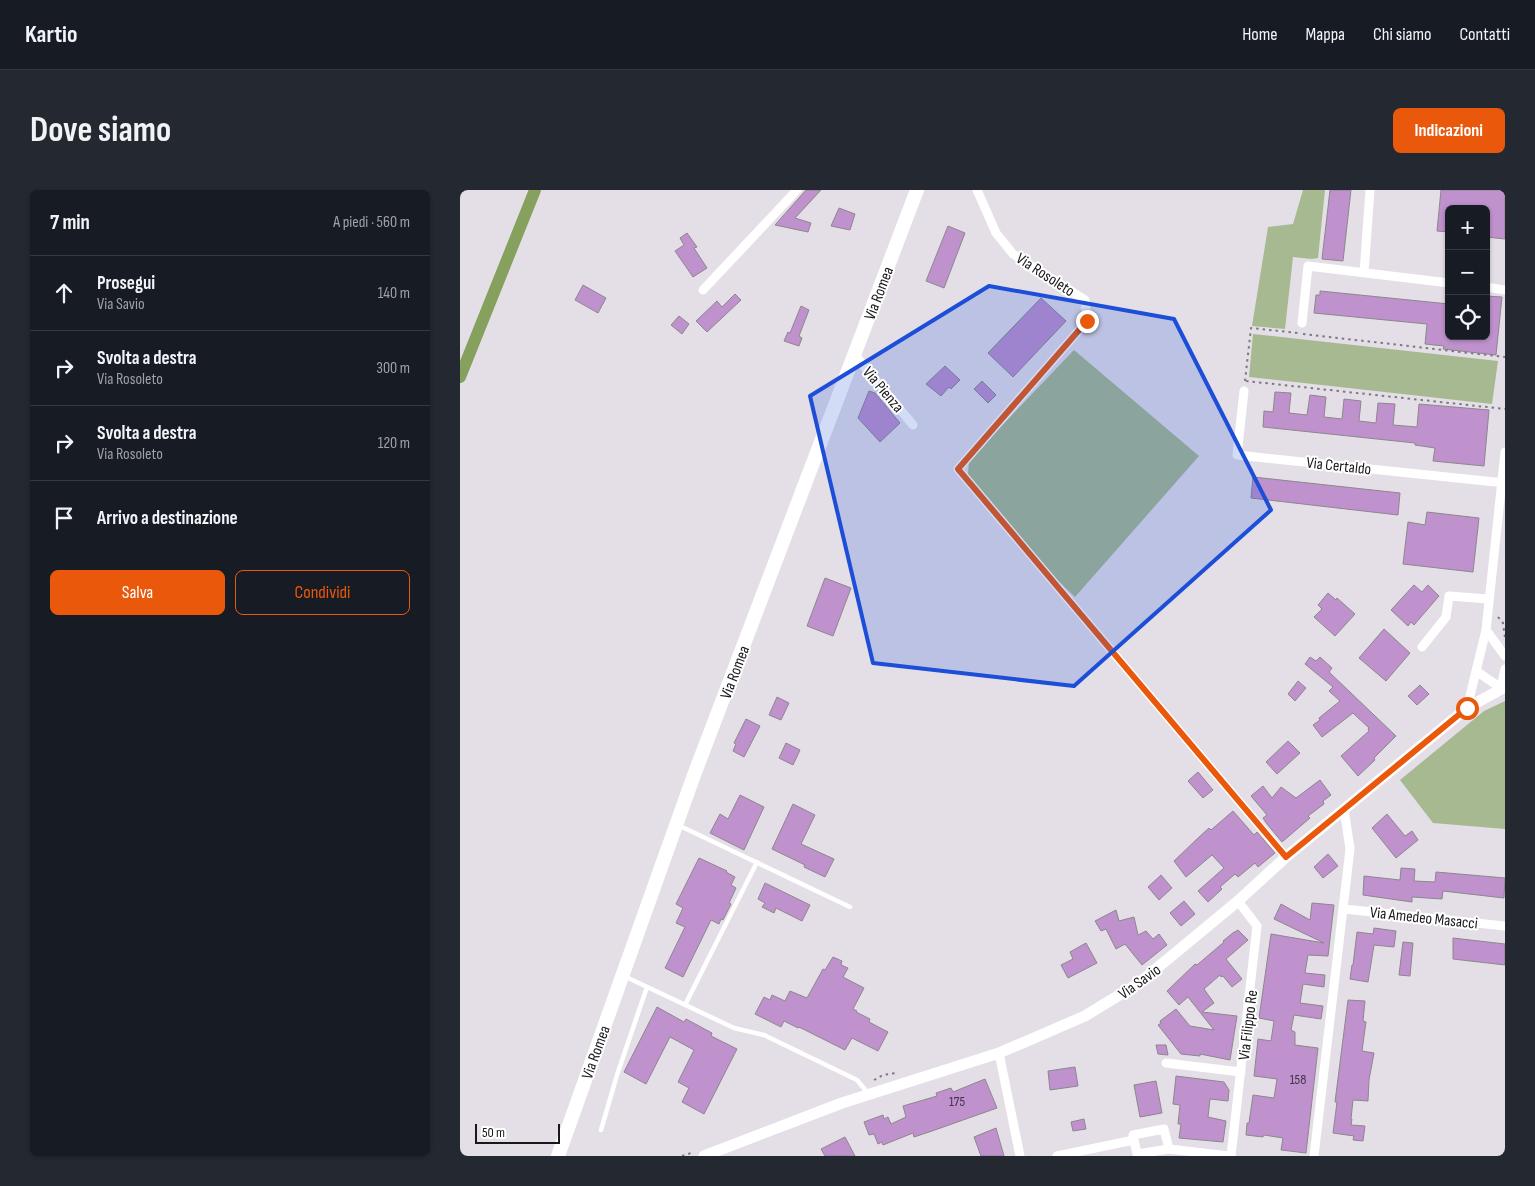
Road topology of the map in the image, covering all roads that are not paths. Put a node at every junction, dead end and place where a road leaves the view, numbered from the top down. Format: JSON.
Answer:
{"nodes":[{"id":1,"x":797,"y":190,"type":"edge"},
{"id":2,"x":917,"y":190,"type":"edge"},
{"id":3,"x":977,"y":190,"type":"edge"},
{"id":4,"x":1370,"y":190,"type":"edge"},
{"id":5,"x":1364,"y":273,"type":"junction"},
{"id":6,"x":1445,"y":283,"type":"edge"},
{"id":7,"x":1490,"y":288,"type":"edge"},
{"id":8,"x":703,"y":290,"type":"dead end"},
{"id":9,"x":1505,"y":290,"type":"edge"},
{"id":10,"x":1302,"y":323,"type":"dead end"},
{"id":11,"x":854,"y":354,"type":"junction"},
{"id":12,"x":1244,"y":391,"type":"road end"},
{"id":13,"x":914,"y":425,"type":"dead end"},
{"id":14,"x":1505,"y":452,"type":"edge"},
{"id":15,"x":1503,"y":482,"type":"edge"},
{"id":16,"x":1488,"y":599,"type":"junction"},
{"id":17,"x":1486,"y":630,"type":"junction"},
{"id":18,"x":1422,"y":647,"type":"dead end"},
{"id":19,"x":1505,"y":656,"type":"edge"},
{"id":20,"x":1505,"y":669,"type":"edge"},
{"id":21,"x":1476,"y":671,"type":"junction"},
{"id":22,"x":1503,"y":688,"type":"edge"},
{"id":23,"x":1467,"y":708,"type":"junction"},
{"id":24,"x":1344,"y":809,"type":"junction"},
{"id":25,"x":677,"y":824,"type":"junction"},
{"id":26,"x":1286,"y":857,"type":"junction"},
{"id":27,"x":757,"y":862,"type":"junction"},
{"id":28,"x":1238,"y":901,"type":"junction"},
{"id":29,"x":850,"y":907,"type":"dead end"},
{"id":30,"x":1344,"y":909,"type":"junction"},
{"id":31,"x":1505,"y":926,"type":"edge"},
{"id":32,"x":623,"y":976,"type":"junction"},
{"id":33,"x":647,"y":987,"type":"junction"},
{"id":34,"x":686,"y":1005,"type":"junction"},
{"id":35,"x":999,"y":1053,"type":"junction"},
{"id":36,"x":1166,"y":1063,"type":"dead end"},
{"id":37,"x":1241,"y":1072,"type":"junction"},
{"id":38,"x":866,"y":1090,"type":"junction"},
{"id":39,"x":601,"y":1130,"type":"dead end"},
{"id":40,"x":1134,"y":1140,"type":"junction"},
{"id":41,"x":1169,"y":1149,"type":"junction"},
{"id":42,"x":726,"y":1152,"type":"edge"},
{"id":43,"x":701,"y":1154,"type":"edge"},
{"id":44,"x":558,"y":1156,"type":"edge"},
{"id":45,"x":1020,"y":1156,"type":"edge"},
{"id":46,"x":1057,"y":1156,"type":"edge"},
{"id":47,"x":1230,"y":1156,"type":"edge"},
{"id":48,"x":1314,"y":1156,"type":"edge"}],
"edges":[{"from":1,"to":8,"type":"street"},
{"from":2,"to":11,"type":"main road","name":"Via Romea"},
{"from":3,"to":26,"type":"street","name":"Via Rosoleto"},
{"from":4,"to":5,"type":"street"},
{"from":5,"to":6,"type":"street"},
{"from":5,"to":10,"type":"street"},
{"from":7,"to":9,"type":"street"},
{"from":11,"to":13,"type":"street","name":"Via Pienza"},
{"from":11,"to":25,"type":"main road","name":"Via Romea"},
{"from":12,"to":15,"type":"street","name":"Via Certaldo"},
{"from":14,"to":15,"type":"street"},
{"from":15,"to":16,"type":"street"},
{"from":16,"to":17,"type":"street"},
{"from":16,"to":18,"type":"street"},
{"from":17,"to":19,"type":"street"},
{"from":17,"to":21,"type":"street"},
{"from":20,"to":22,"type":"street"},
{"from":21,"to":22,"type":"street"},
{"from":21,"to":23,"type":"street"},
{"from":22,"to":23,"type":"street","name":"Via Savio"},
{"from":23,"to":24,"type":"street","name":"Via Savio"},
{"from":24,"to":26,"type":"street","name":"Via Savio"},
{"from":24,"to":30,"type":"street"},
{"from":25,"to":27,"type":"lane"},
{"from":25,"to":32,"type":"main road","name":"Via Romea"},
{"from":26,"to":28,"type":"street","name":"Via Savio"},
{"from":27,"to":29,"type":"lane"},
{"from":27,"to":34,"type":"lane"},
{"from":28,"to":35,"type":"street","name":"Via Savio"},
{"from":28,"to":37,"type":"street","name":"Via Filippo Re"},
{"from":30,"to":31,"type":"street","name":"Via Amedeo Masacci"},
{"from":30,"to":48,"type":"street"},
{"from":32,"to":33,"type":"lane"},
{"from":32,"to":44,"type":"main road","name":"Via Romea"},
{"from":33,"to":34,"type":"lane"},
{"from":33,"to":39,"type":"lane"},
{"from":34,"to":38,"type":"lane"},
{"from":35,"to":38,"type":"street","name":"Via Savio"},
{"from":35,"to":45,"type":"street"},
{"from":36,"to":37,"type":"street"},
{"from":37,"to":47,"type":"street","name":"Via Filippo Re"},
{"from":38,"to":42,"type":"street","name":"Via Savio"},
{"from":40,"to":41,"type":"street"},
{"from":40,"to":41,"type":"street"},
{"from":40,"to":46,"type":"street"},
{"from":41,"to":47,"type":"street"},
{"from":42,"to":43,"type":"street","name":"Via Savio"}]}
